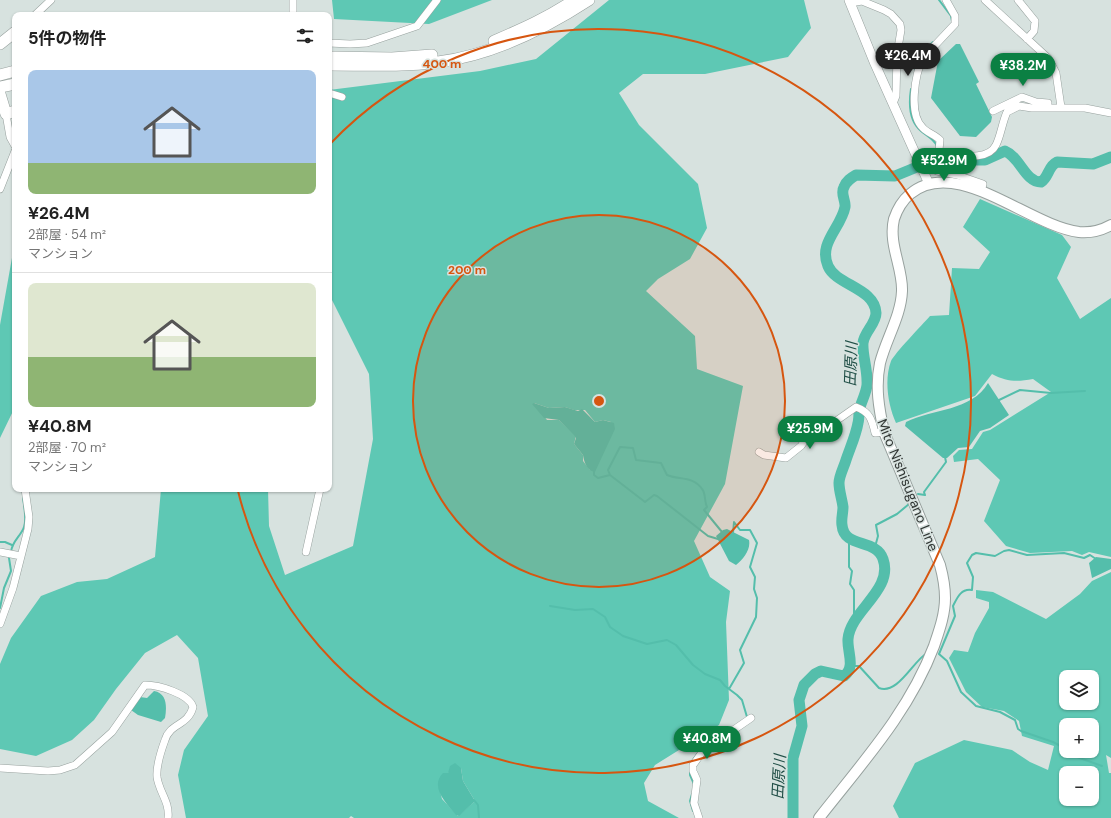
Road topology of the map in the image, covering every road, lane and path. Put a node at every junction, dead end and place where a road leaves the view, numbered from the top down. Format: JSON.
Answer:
{"nodes":[{"id":1,"x":51,"y":0,"type":"edge"},
{"id":2,"x":293,"y":0,"type":"edge"},
{"id":3,"x":436,"y":0,"type":"edge"},
{"id":4,"x":574,"y":0,"type":"edge"},
{"id":5,"x":589,"y":0,"type":"edge"},
{"id":6,"x":946,"y":0,"type":"edge"},
{"id":7,"x":985,"y":0,"type":"edge"},
{"id":8,"x":1018,"y":0,"type":"edge"},
{"id":9,"x":849,"y":1,"type":"edge"},
{"id":10,"x":38,"y":12,"type":"edge"},
{"id":11,"x":293,"y":12,"type":"edge"},
{"id":12,"x":12,"y":34,"type":"edge"},
{"id":13,"x":1027,"y":39,"type":"junction"},
{"id":14,"x":332,"y":43,"type":"edge"},
{"id":15,"x":0,"y":44,"type":"edge"},
{"id":16,"x":332,"y":57,"type":"edge"},
{"id":17,"x":332,"y":65,"type":"edge"},
{"id":18,"x":5,"y":81,"type":"edge"},
{"id":19,"x":332,"y":94,"type":"edge"},
{"id":20,"x":342,"y":97,"type":"dead end"},
{"id":21,"x":894,"y":101,"type":"junction"},
{"id":22,"x":1061,"y":105,"type":"junction"},
{"id":23,"x":993,"y":111,"type":"dead end"},
{"id":24,"x":10,"y":113,"type":"edge"},
{"id":25,"x":1111,"y":113,"type":"edge"},
{"id":26,"x":12,"y":141,"type":"edge"},
{"id":27,"x":939,"y":157,"type":"junction"},
{"id":28,"x":12,"y":159,"type":"edge"},
{"id":29,"x":929,"y":184,"type":"junction"},
{"id":30,"x":0,"y":189,"type":"edge"},
{"id":31,"x":981,"y":192,"type":"junction"},
{"id":32,"x":1111,"y":225,"type":"edge"},
{"id":33,"x":884,"y":432,"type":"junction"},
{"id":34,"x":759,"y":452,"type":"dead end"},
{"id":35,"x":25,"y":492,"type":"edge"},
{"id":36,"x":319,"y":492,"type":"edge"},
{"id":37,"x":0,"y":552,"type":"edge"},
{"id":38,"x":306,"y":552,"type":"dead end"},
{"id":39,"x":21,"y":556,"type":"junction"},
{"id":40,"x":0,"y":624,"type":"edge"},
{"id":41,"x":751,"y":718,"type":"dead end"},
{"id":42,"x":0,"y":768,"type":"edge"},
{"id":43,"x":168,"y":818,"type":"edge"},
{"id":44,"x":699,"y":818,"type":"edge"},
{"id":45,"x":820,"y":818,"type":"edge"}],
"edges":[{"from":1,"to":10,"type":"street"},
{"from":2,"to":11,"type":"street"},
{"from":3,"to":14,"type":"street"},
{"from":4,"to":16,"type":"main road"},
{"from":5,"to":17,"type":"main road"},
{"from":6,"to":27,"type":"street"},
{"from":7,"to":13,"type":"street"},
{"from":8,"to":13,"type":"street"},
{"from":9,"to":21,"type":"street"},
{"from":9,"to":21,"type":"street"},
{"from":12,"to":15,"type":"main road"},
{"from":13,"to":22,"type":"street"},
{"from":18,"to":24,"type":"main road"},
{"from":19,"to":20,"type":"street"},
{"from":21,"to":29,"type":"street"},
{"from":22,"to":23,"type":"street"},
{"from":22,"to":25,"type":"street"},
{"from":22,"to":27,"type":"street"},
{"from":24,"to":26,"type":"street"},
{"from":27,"to":31,"type":"street"},
{"from":28,"to":30,"type":"street"},
{"from":29,"to":31,"type":"main road","name":"Mito Nishisugano Line"},
{"from":29,"to":33,"type":"main road","name":"Mito Nishisugano Line"},
{"from":31,"to":32,"type":"main road","name":"Mito Nishisugano Line"},
{"from":33,"to":34,"type":"street"},
{"from":33,"to":45,"type":"main road","name":"Mito Nishisugano Line"},
{"from":35,"to":39,"type":"street"},
{"from":36,"to":38,"type":"street"},
{"from":37,"to":39,"type":"street"},
{"from":39,"to":40,"type":"street"},
{"from":41,"to":44,"type":"street"},
{"from":42,"to":43,"type":"street"}]}
